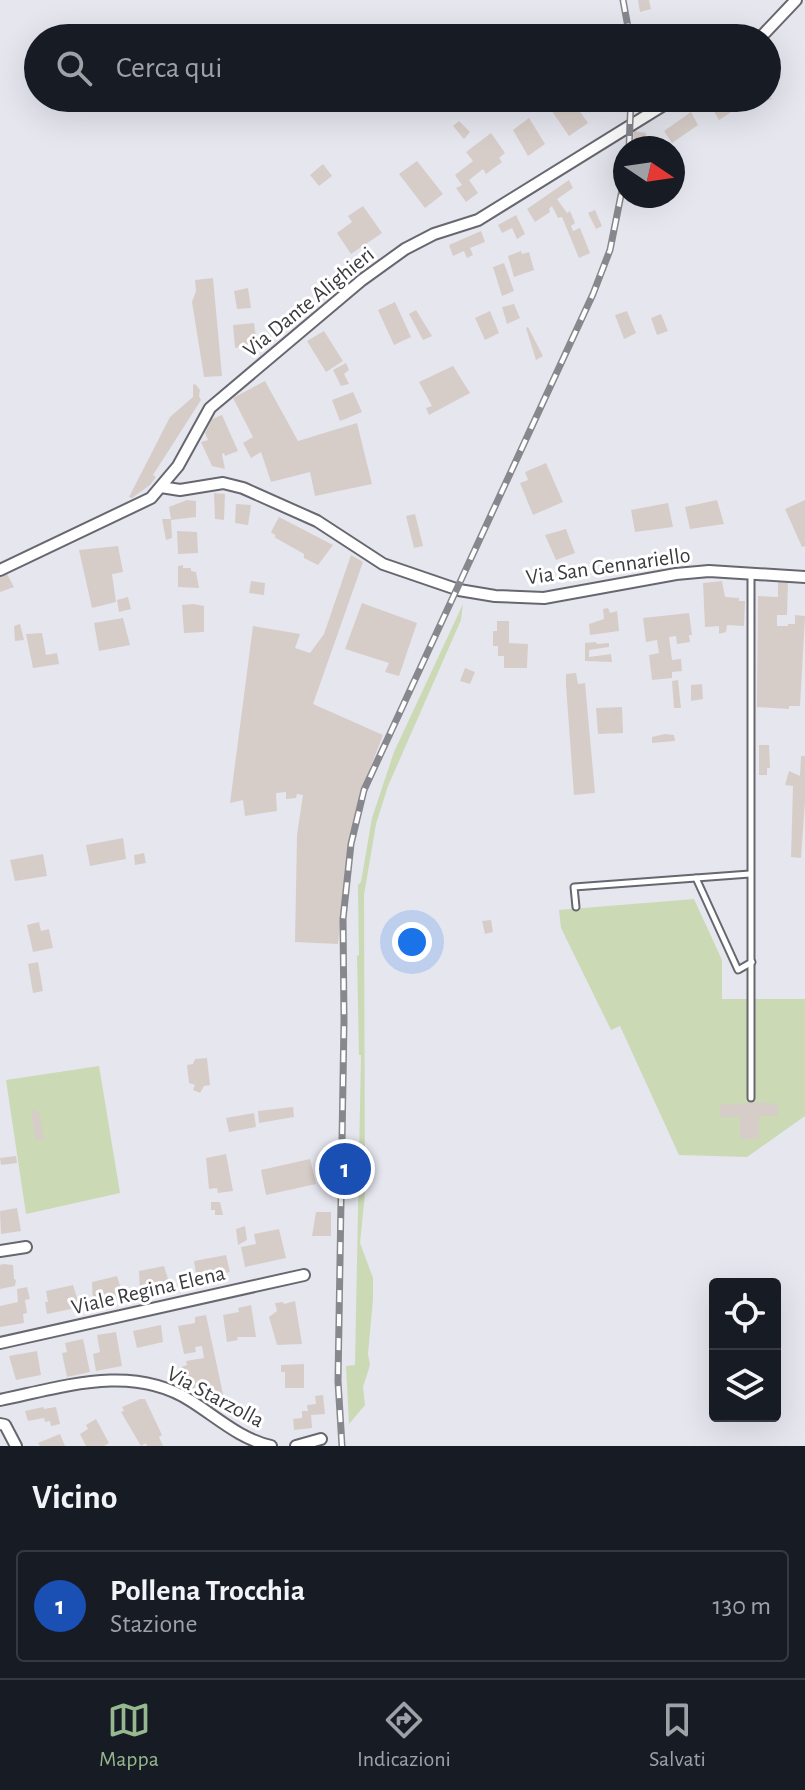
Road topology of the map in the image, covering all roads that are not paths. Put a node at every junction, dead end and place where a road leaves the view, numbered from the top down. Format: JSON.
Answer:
{"nodes":[{"id":1,"x":796,"y":0,"type":"edge"},
{"id":2,"x":773,"y":24,"type":"edge"},
{"id":3,"x":652,"y":112,"type":"edge"},
{"id":4,"x":161,"y":487,"type":"junction"},
{"id":5,"x":0,"y":570,"type":"edge"},
{"id":6,"x":751,"y":574,"type":"junction"},
{"id":7,"x":805,"y":577,"type":"edge"},
{"id":8,"x":750,"y":874,"type":"junction"},
{"id":9,"x":696,"y":878,"type":"junction"},
{"id":10,"x":576,"y":907,"type":"dead end"},
{"id":11,"x":752,"y":962,"type":"junction"},
{"id":12,"x":751,"y":1098,"type":"dead end"},
{"id":13,"x":26,"y":1247,"type":"dead end"},
{"id":14,"x":0,"y":1251,"type":"edge"},
{"id":15,"x":304,"y":1275,"type":"dead end"},
{"id":16,"x":0,"y":1343,"type":"edge"},
{"id":17,"x":0,"y":1400,"type":"edge"},
{"id":18,"x":0,"y":1424,"type":"edge"},
{"id":19,"x":321,"y":1439,"type":"dead end"},
{"id":20,"x":16,"y":1446,"type":"edge"},
{"id":21,"x":271,"y":1446,"type":"edge"},
{"id":22,"x":296,"y":1446,"type":"edge"}],
"edges":[{"from":1,"to":2,"type":"street"},
{"from":3,"to":4,"type":"street","name":"Via Dante Alighieri"},
{"from":4,"to":5,"type":"street","name":"Via Dante Alighieri"},
{"from":4,"to":6,"type":"street","name":"Via San Gennariello"},
{"from":6,"to":7,"type":"street","name":"Via San Gennariello"},
{"from":6,"to":8,"type":"lane"},
{"from":8,"to":9,"type":"lane"},
{"from":8,"to":11,"type":"lane"},
{"from":9,"to":10,"type":"lane"},
{"from":9,"to":11,"type":"lane"},
{"from":11,"to":12,"type":"lane"},
{"from":13,"to":14,"type":"street"},
{"from":15,"to":16,"type":"street","name":"Viale Regina Elena"},
{"from":17,"to":21,"type":"street","name":"Via Starzolla"},
{"from":18,"to":20,"type":"street"},
{"from":19,"to":22,"type":"street"}]}
